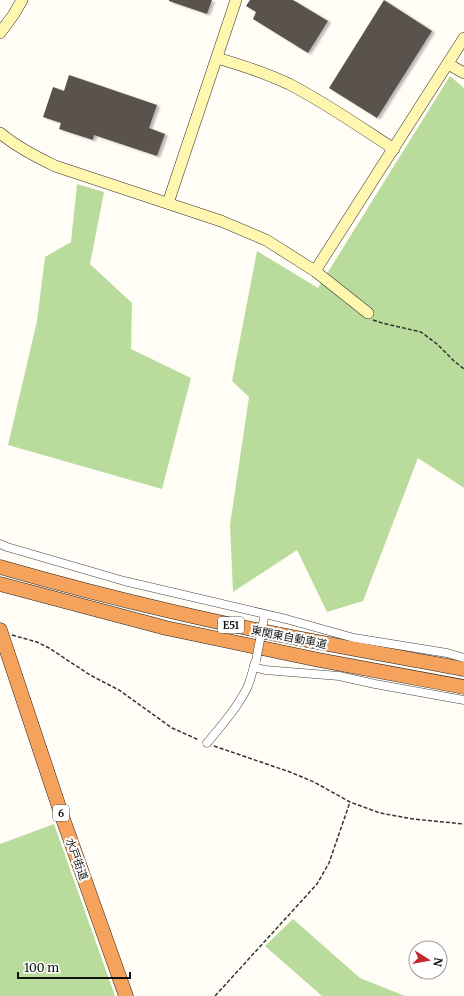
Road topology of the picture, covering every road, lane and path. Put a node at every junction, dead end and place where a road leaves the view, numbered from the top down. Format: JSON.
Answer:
{"nodes":[{"id":1,"x":22,"y":0,"type":"edge"},
{"id":2,"x":236,"y":0,"type":"edge"},
{"id":3,"x":0,"y":33,"type":"edge"},
{"id":4,"x":464,"y":38,"type":"edge"},
{"id":5,"x":217,"y":58,"type":"junction"},
{"id":6,"x":448,"y":64,"type":"junction"},
{"id":7,"x":464,"y":73,"type":"edge"},
{"id":8,"x":0,"y":133,"type":"edge"},
{"id":9,"x":394,"y":149,"type":"junction"},
{"id":10,"x":168,"y":203,"type":"junction"},
{"id":11,"x":315,"y":271,"type":"junction"},
{"id":12,"x":368,"y":313,"type":"joint"},
{"id":13,"x":464,"y":369,"type":"edge"},
{"id":14,"x":0,"y":544,"type":"edge"},
{"id":15,"x":0,"y":567,"type":"edge"},
{"id":16,"x":0,"y":584,"type":"edge"},
{"id":17,"x":264,"y":616,"type":"junction"},
{"id":18,"x":1,"y":632,"type":"edge"},
{"id":19,"x":464,"y":658,"type":"edge"},
{"id":20,"x":255,"y":664,"type":"junction"},
{"id":21,"x":464,"y":669,"type":"edge"},
{"id":22,"x":464,"y":687,"type":"edge"},
{"id":23,"x":464,"y":700,"type":"edge"},
{"id":24,"x":207,"y":743,"type":"junction"},
{"id":25,"x":350,"y":802,"type":"junction"},
{"id":26,"x":464,"y":824,"type":"edge"},
{"id":27,"x":126,"y":996,"type":"edge"},
{"id":28,"x":215,"y":996,"type":"edge"}],
"edges":[{"from":1,"to":3,"type":"street"},
{"from":2,"to":5,"type":"street"},
{"from":4,"to":6,"type":"street"},
{"from":5,"to":9,"type":"street"},
{"from":5,"to":10,"type":"street"},
{"from":6,"to":7,"type":"street"},
{"from":6,"to":9,"type":"street"},
{"from":8,"to":10,"type":"street"},
{"from":9,"to":11,"type":"street"},
{"from":10,"to":11,"type":"street"},
{"from":11,"to":12,"type":"street"},
{"from":12,"to":13,"type":"path"},
{"from":14,"to":17,"type":"street"},
{"from":15,"to":21,"type":"highway","name":"東関東自動車道","number":"E51"},
{"from":16,"to":22,"type":"highway","name":"東関東自動車道","number":"E51"},
{"from":17,"to":19,"type":"street"},
{"from":17,"to":20,"type":"street","bridge":true},
{"from":18,"to":24,"type":"path"},
{"from":18,"to":27,"type":"highway","name":"水戸街道","number":"6"},
{"from":20,"to":23,"type":"street"},
{"from":20,"to":24,"type":"street"},
{"from":24,"to":25,"type":"path"},
{"from":25,"to":26,"type":"path"},
{"from":25,"to":28,"type":"path"}]}
